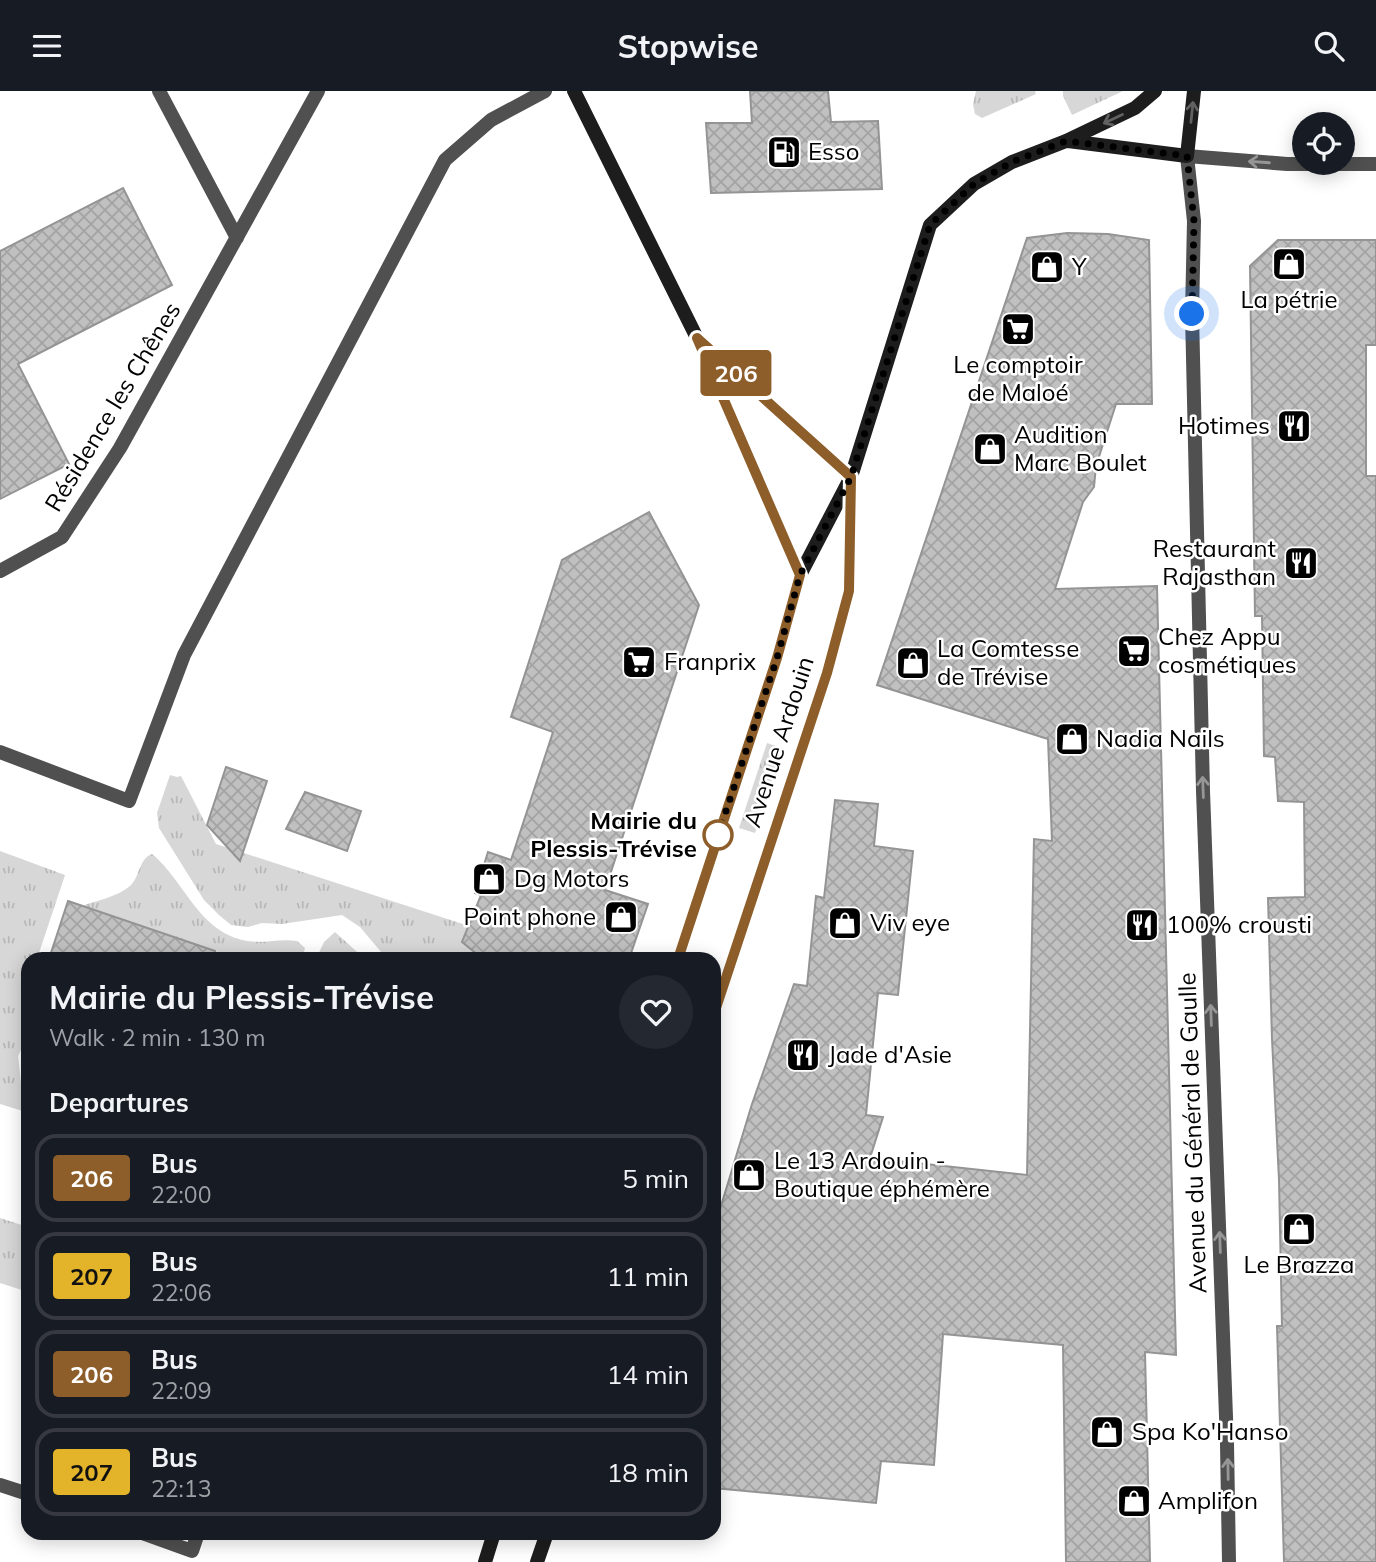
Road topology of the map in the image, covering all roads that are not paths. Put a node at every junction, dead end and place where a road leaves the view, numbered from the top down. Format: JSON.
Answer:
{"nodes":[{"id":1,"x":159,"y":91,"type":"edge"},
{"id":2,"x":318,"y":91,"type":"edge"},
{"id":3,"x":545,"y":91,"type":"edge"},
{"id":4,"x":574,"y":91,"type":"edge"},
{"id":5,"x":1155,"y":91,"type":"edge"},
{"id":6,"x":1194,"y":91,"type":"edge"},
{"id":7,"x":1066,"y":141,"type":"junction"},
{"id":8,"x":1187,"y":156,"type":"junction"},
{"id":9,"x":1376,"y":164,"type":"edge"},
{"id":10,"x":237,"y":238,"type":"junction"},
{"id":11,"x":697,"y":338,"type":"junction"},
{"id":12,"x":851,"y":477,"type":"junction"},
{"id":13,"x":0,"y":571,"type":"edge"},
{"id":14,"x":800,"y":575,"type":"junction"},
{"id":15,"x":0,"y":751,"type":"edge"},
{"id":16,"x":680,"y":952,"type":"edge"},
{"id":17,"x":721,"y":993,"type":"edge"},
{"id":18,"x":0,"y":1485,"type":"edge"},
{"id":19,"x":21,"y":1492,"type":"edge"},
{"id":20,"x":161,"y":1540,"type":"edge"},
{"id":21,"x":196,"y":1540,"type":"edge"},
{"id":22,"x":492,"y":1540,"type":"edge"},
{"id":23,"x":545,"y":1540,"type":"edge"},
{"id":24,"x":485,"y":1562,"type":"edge"},
{"id":25,"x":537,"y":1562,"type":"edge"},
{"id":26,"x":1229,"y":1562,"type":"edge"}],
"edges":[{"from":1,"to":10,"type":"street"},
{"from":2,"to":10,"type":"street","name":"Résidence les Chênes"},
{"from":3,"to":15,"type":"street"},
{"from":4,"to":11,"type":"street"},
{"from":5,"to":7,"type":"street","name":"Avenue Ardouin","one_way":true},
{"from":8,"to":6,"type":"street","one_way":true},
{"from":7,"to":8,"type":"street","name":"Avenue Ardouin"},
{"from":7,"to":12,"type":"street","name":"Avenue Ardouin"},
{"from":9,"to":8,"type":"street","one_way":true},
{"from":26,"to":8,"type":"street","name":"Avenue du Général de Gaulle","one_way":true},
{"from":10,"to":13,"type":"street","name":"Résidence les Chênes"},
{"from":11,"to":12,"type":"street"},
{"from":11,"to":14,"type":"street"},
{"from":12,"to":14,"type":"street","name":"Avenue Ardouin"},
{"from":12,"to":17,"type":"street","name":"Avenue Ardouin"},
{"from":14,"to":16,"type":"street","name":"Avenue Ardouin"},
{"from":18,"to":19,"type":"street"},
{"from":20,"to":21,"type":"street"},
{"from":22,"to":24,"type":"street"},
{"from":23,"to":25,"type":"street"}]}
